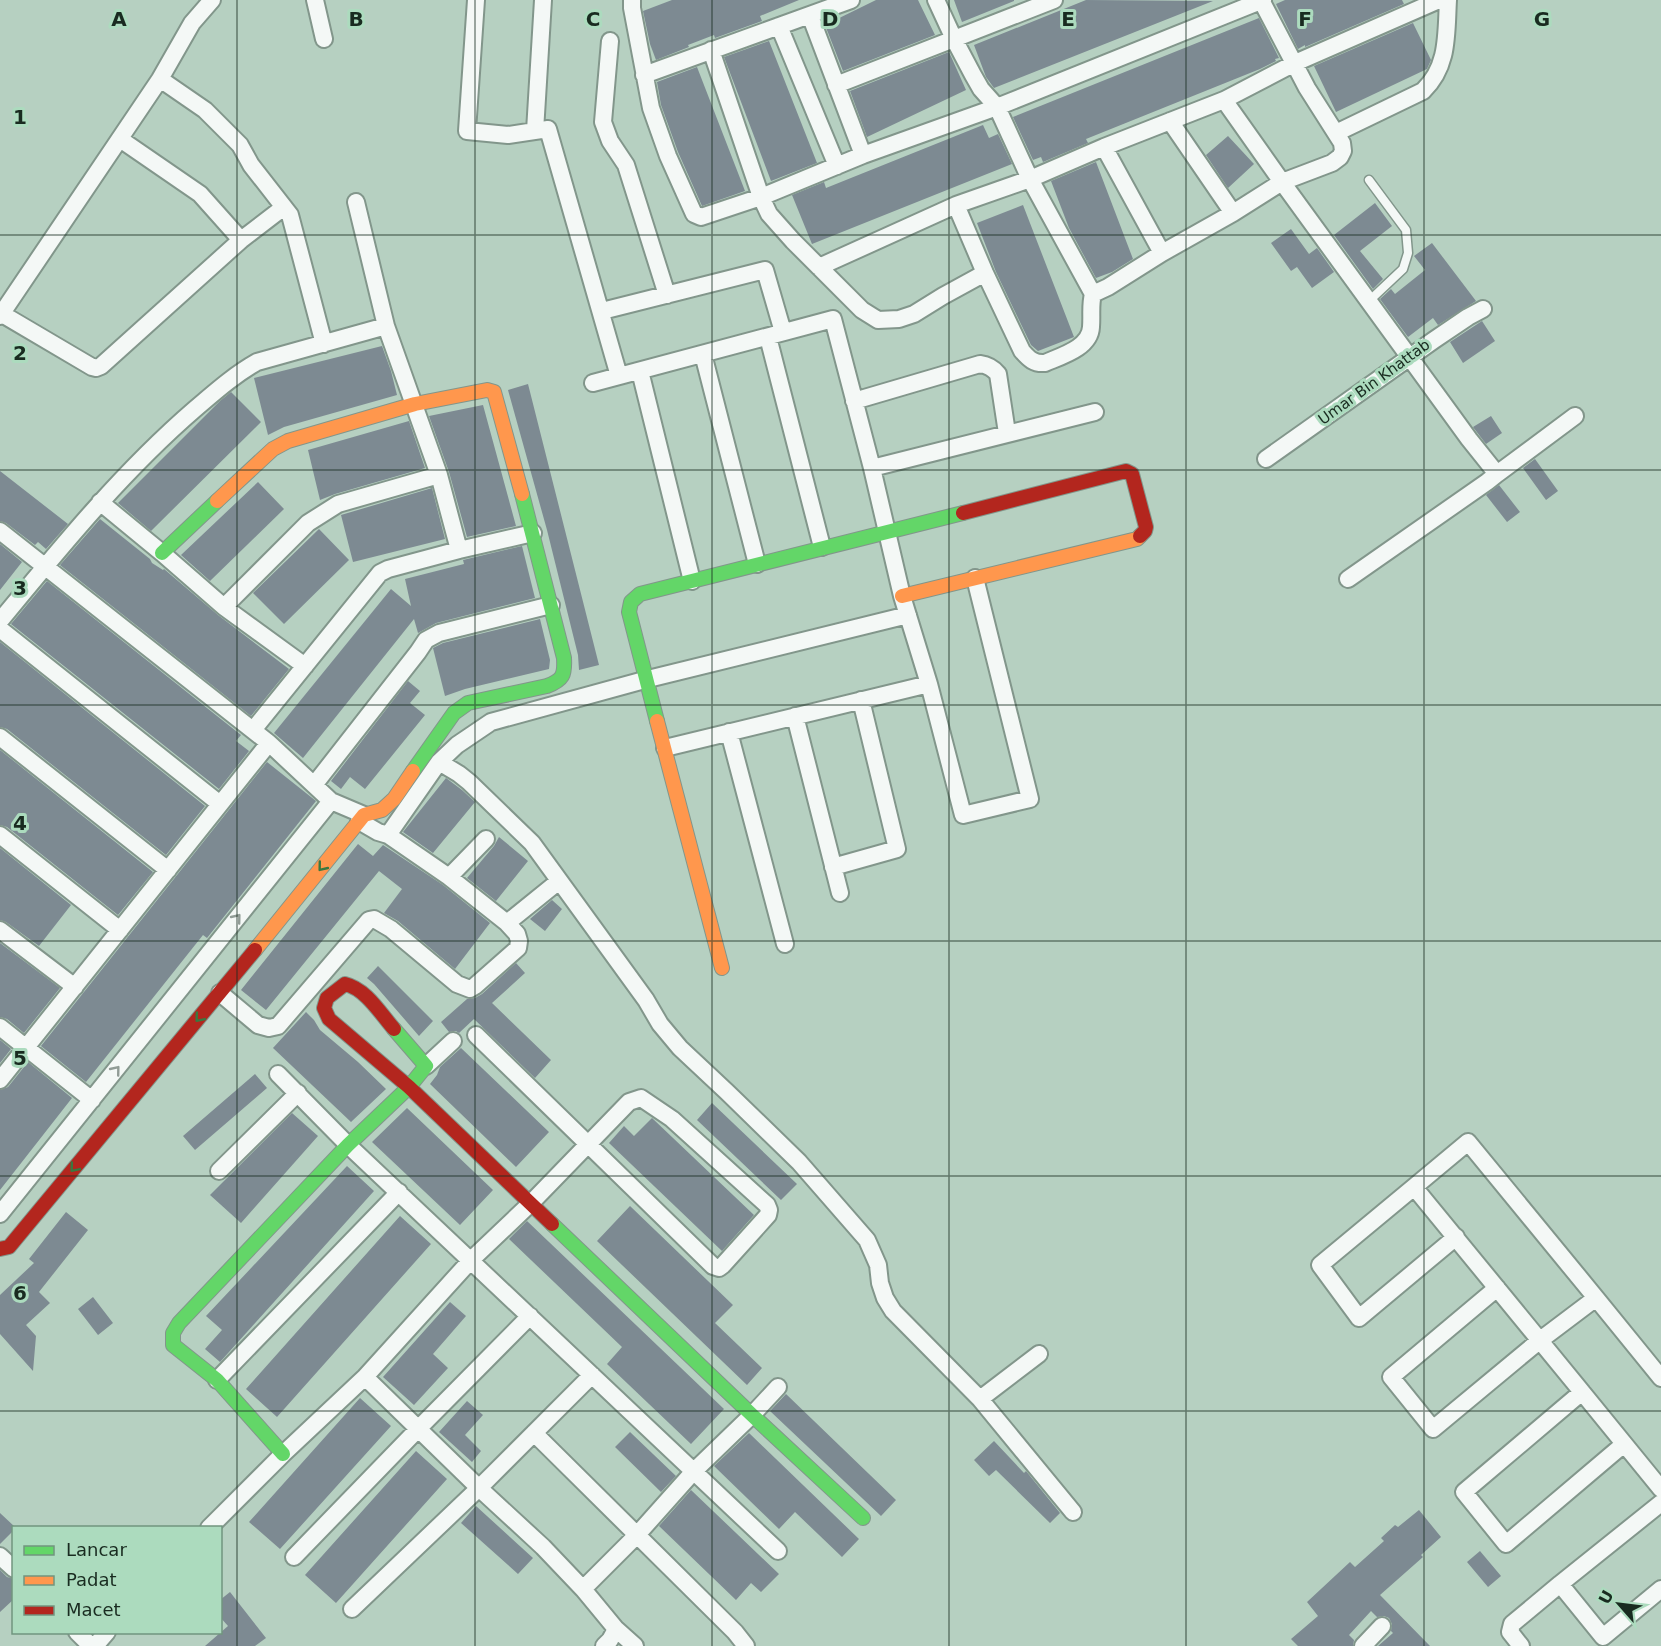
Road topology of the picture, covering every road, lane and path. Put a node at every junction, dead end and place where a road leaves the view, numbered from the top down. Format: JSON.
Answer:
{"nodes":[{"id":1,"x":212,"y":0,"type":"edge"},
{"id":2,"x":315,"y":0,"type":"edge"},
{"id":3,"x":476,"y":0,"type":"edge"},
{"id":4,"x":543,"y":0,"type":"edge"},
{"id":5,"x":632,"y":0,"type":"edge"},
{"id":6,"x":851,"y":0,"type":"edge"},
{"id":7,"x":936,"y":0,"type":"edge"},
{"id":8,"x":1054,"y":0,"type":"edge"},
{"id":9,"x":1262,"y":0,"type":"edge"},
{"id":10,"x":1439,"y":0,"type":"edge"},
{"id":11,"x":1448,"y":0,"type":"edge"},
{"id":12,"x":810,"y":15,"type":"junction"},
{"id":13,"x":779,"y":26,"type":"junction"},
{"id":14,"x":324,"y":39,"type":"dead end"},
{"id":15,"x":954,"y":39,"type":"junction"},
{"id":16,"x":610,"y":41,"type":"dead end"},
{"id":17,"x":711,"y":50,"type":"junction"},
{"id":18,"x":1295,"y":63,"type":"junction"},
{"id":19,"x":644,"y":75,"type":"junction"},
{"id":20,"x":160,"y":79,"type":"junction"},
{"id":21,"x":836,"y":85,"type":"junction"},
{"id":22,"x":1224,"y":100,"type":"junction"},
{"id":23,"x":998,"y":106,"type":"junction"},
{"id":24,"x":1170,"y":121,"type":"junction"},
{"id":25,"x":535,"y":131,"type":"junction"},
{"id":26,"x":1336,"y":133,"type":"junction"},
{"id":27,"x":120,"y":139,"type":"junction"},
{"id":28,"x":1104,"y":147,"type":"junction"},
{"id":29,"x":863,"y":155,"type":"junction"},
{"id":30,"x":837,"y":166,"type":"junction"},
{"id":31,"x":1030,"y":179,"type":"junction"},
{"id":32,"x":1369,"y":180,"type":"dead end"},
{"id":33,"x":1282,"y":182,"type":"junction"},
{"id":34,"x":761,"y":197,"type":"junction"},
{"id":35,"x":356,"y":202,"type":"dead end"},
{"id":36,"x":956,"y":204,"type":"junction"},
{"id":37,"x":284,"y":207,"type":"junction"},
{"id":38,"x":1233,"y":213,"type":"junction"},
{"id":39,"x":241,"y":240,"type":"junction"},
{"id":40,"x":1162,"y":253,"type":"junction"},
{"id":41,"x":819,"y":267,"type":"junction"},
{"id":42,"x":985,"y":273,"type":"junction"},
{"id":43,"x":1093,"y":294,"type":"junction"},
{"id":44,"x":667,"y":295,"type":"junction"},
{"id":45,"x":1369,"y":301,"type":"junction"},
{"id":46,"x":1483,"y":309,"type":"dead end"},
{"id":47,"x":602,"y":311,"type":"junction"},
{"id":48,"x":1,"y":315,"type":"edge"},
{"id":49,"x":386,"y":326,"type":"junction"},
{"id":50,"x":776,"y":335,"type":"junction"},
{"id":51,"x":324,"y":344,"type":"junction"},
{"id":52,"x":703,"y":354,"type":"junction"},
{"id":53,"x":1410,"y":357,"type":"junction"},
{"id":54,"x":640,"y":371,"type":"junction"},
{"id":55,"x":619,"y":376,"type":"junction"},
{"id":56,"x":593,"y":383,"type":"dead end"},
{"id":57,"x":854,"y":401,"type":"junction"},
{"id":58,"x":415,"y":404,"type":"junction"},
{"id":59,"x":1095,"y":411,"type":"dead end"},
{"id":60,"x":1575,"y":417,"type":"dead end"},
{"id":61,"x":1007,"y":434,"type":"junction"},
{"id":62,"x":1266,"y":459,"type":"dead end"},
{"id":63,"x":872,"y":468,"type":"junction"},
{"id":64,"x":1497,"y":474,"type":"junction"},
{"id":65,"x":439,"y":475,"type":"junction"},
{"id":66,"x":100,"y":502,"type":"junction"},
{"id":67,"x":0,"y":531,"type":"edge"},
{"id":68,"x":887,"y":531,"type":"junction"},
{"id":69,"x":533,"y":534,"type":"junction"},
{"id":70,"x":822,"y":547,"type":"junction"},
{"id":71,"x":459,"y":550,"type":"junction"},
{"id":72,"x":162,"y":553,"type":"junction"},
{"id":73,"x":756,"y":564,"type":"junction"},
{"id":74,"x":45,"y":566,"type":"junction"},
{"id":75,"x":975,"y":578,"type":"junction"},
{"id":76,"x":1348,"y":579,"type":"dead end"},
{"id":77,"x":692,"y":581,"type":"junction"},
{"id":78,"x":902,"y":596,"type":"junction"},
{"id":79,"x":551,"y":605,"type":"junction"},
{"id":80,"x":224,"y":607,"type":"junction"},
{"id":81,"x":908,"y":615,"type":"junction"},
{"id":82,"x":0,"y":621,"type":"edge"},
{"id":83,"x":0,"y":629,"type":"edge"},
{"id":84,"x":305,"y":666,"type":"junction"},
{"id":85,"x":648,"y":679,"type":"junction"},
{"id":86,"x":929,"y":684,"type":"junction"},
{"id":87,"x":861,"y":700,"type":"junction"},
{"id":88,"x":795,"y":716,"type":"junction"},
{"id":89,"x":253,"y":730,"type":"junction"},
{"id":90,"x":729,"y":732,"type":"junction"},
{"id":91,"x":0,"y":737,"type":"edge"},
{"id":92,"x":269,"y":743,"type":"junction"},
{"id":93,"x":665,"y":748,"type":"junction"},
{"id":94,"x":439,"y":762,"type":"junction"},
{"id":95,"x":314,"y":785,"type":"junction"},
{"id":96,"x":331,"y":801,"type":"junction"},
{"id":97,"x":220,"y":804,"type":"junction"},
{"id":98,"x":362,"y":818,"type":"junction"},
{"id":99,"x":0,"y":835,"type":"edge"},
{"id":100,"x":388,"y":835,"type":"junction"},
{"id":101,"x":486,"y":839,"type":"dead end"},
{"id":102,"x":833,"y":867,"type":"junction"},
{"id":103,"x":168,"y":870,"type":"junction"},
{"id":104,"x":448,"y":877,"type":"junction"},
{"id":105,"x":559,"y":881,"type":"junction"},
{"id":106,"x":840,"y":893,"type":"dead end"},
{"id":107,"x":507,"y":923,"type":"junction"},
{"id":108,"x":0,"y":930,"type":"edge"},
{"id":109,"x":120,"y":930,"type":"junction"},
{"id":110,"x":785,"y":944,"type":"dead end"},
{"id":111,"x":722,"y":968,"type":"dead end"},
{"id":112,"x":75,"y":987,"type":"junction"},
{"id":113,"x":220,"y":993,"type":"junction"},
{"id":114,"x":0,"y":1027,"type":"edge"},
{"id":115,"x":476,"y":1035,"type":"dead end"},
{"id":116,"x":453,"y":1041,"type":"dead end"},
{"id":117,"x":27,"y":1047,"type":"junction"},
{"id":118,"x":426,"y":1066,"type":"junction"},
{"id":119,"x":278,"y":1074,"type":"dead end"},
{"id":120,"x":0,"y":1080,"type":"edge"},
{"id":121,"x":410,"y":1087,"type":"junction"},
{"id":122,"x":298,"y":1093,"type":"junction"},
{"id":123,"x":92,"y":1100,"type":"junction"},
{"id":124,"x":348,"y":1145,"type":"junction"},
{"id":125,"x":588,"y":1146,"type":"junction"},
{"id":126,"x":219,"y":1171,"type":"dead end"},
{"id":127,"x":1414,"y":1187,"type":"junction"},
{"id":128,"x":399,"y":1192,"type":"junction"},
{"id":129,"x":531,"y":1203,"type":"junction"},
{"id":130,"x":0,"y":1214,"type":"edge"},
{"id":131,"x":1455,"y":1237,"type":"junction"},
{"id":132,"x":0,"y":1249,"type":"edge"},
{"id":133,"x":471,"y":1260,"type":"junction"},
{"id":134,"x":1497,"y":1288,"type":"junction"},
{"id":135,"x":1596,"y":1298,"type":"junction"},
{"id":136,"x":531,"y":1316,"type":"junction"},
{"id":137,"x":1539,"y":1341,"type":"junction"},
{"id":138,"x":1039,"y":1354,"type":"dead end"},
{"id":139,"x":592,"y":1375,"type":"junction"},
{"id":140,"x":365,"y":1377,"type":"junction"},
{"id":141,"x":1661,"y":1378,"type":"edge"},
{"id":142,"x":217,"y":1380,"type":"junction"},
{"id":143,"x":778,"y":1387,"type":"dead end"},
{"id":144,"x":1582,"y":1392,"type":"junction"},
{"id":145,"x":980,"y":1399,"type":"junction"},
{"id":146,"x":753,"y":1415,"type":"junction"},
{"id":147,"x":418,"y":1429,"type":"junction"},
{"id":148,"x":534,"y":1433,"type":"junction"},
{"id":149,"x":1624,"y":1444,"type":"junction"},
{"id":150,"x":283,"y":1454,"type":"junction"},
{"id":151,"x":694,"y":1471,"type":"junction"},
{"id":152,"x":479,"y":1488,"type":"junction"},
{"id":153,"x":1661,"y":1490,"type":"edge"},
{"id":154,"x":1661,"y":1503,"type":"edge"},
{"id":155,"x":1073,"y":1512,"type":"dead end"},
{"id":156,"x":863,"y":1518,"type":"dead end"},
{"id":157,"x":210,"y":1526,"type":"edge"},
{"id":158,"x":636,"y":1536,"type":"junction"},
{"id":159,"x":778,"y":1551,"type":"dead end"},
{"id":160,"x":0,"y":1556,"type":"edge"},
{"id":161,"x":294,"y":1557,"type":"dead end"},
{"id":162,"x":12,"y":1567,"type":"edge"},
{"id":163,"x":1560,"y":1584,"type":"junction"},
{"id":164,"x":583,"y":1589,"type":"junction"},
{"id":165,"x":1661,"y":1589,"type":"edge"},
{"id":166,"x":352,"y":1609,"type":"dead end"},
{"id":167,"x":1382,"y":1626,"type":"dead end"},
{"id":168,"x":616,"y":1629,"type":"junction"},
{"id":169,"x":80,"y":1634,"type":"edge"},
{"id":170,"x":105,"y":1634,"type":"edge"},
{"id":171,"x":1607,"y":1642,"type":"edge"},
{"id":172,"x":93,"y":1646,"type":"edge"},
{"id":173,"x":604,"y":1646,"type":"edge"},
{"id":174,"x":635,"y":1646,"type":"edge"},
{"id":175,"x":746,"y":1646,"type":"edge"},
{"id":176,"x":1363,"y":1646,"type":"edge"},
{"id":177,"x":1521,"y":1646,"type":"edge"}],
"edges":[{"from":1,"to":20,"type":"street"},
{"from":2,"to":14,"type":"street"},
{"from":3,"to":25,"type":"street"},
{"from":4,"to":25,"type":"street"},
{"from":5,"to":19,"type":"street"},
{"from":6,"to":12,"type":"street"},
{"from":7,"to":15,"type":"street"},
{"from":8,"to":15,"type":"street"},
{"from":9,"to":18,"type":"street"},
{"from":9,"to":23,"type":"street"},
{"from":10,"to":18,"type":"street"},
{"from":11,"to":26,"type":"street"},
{"from":12,"to":13,"type":"street"},
{"from":12,"to":21,"type":"street"},
{"from":13,"to":17,"type":"street"},
{"from":13,"to":30,"type":"street"},
{"from":15,"to":21,"type":"street"},
{"from":15,"to":23,"type":"street"},
{"from":16,"to":44,"type":"street"},
{"from":17,"to":19,"type":"street"},
{"from":17,"to":34,"type":"street"},
{"from":18,"to":22,"type":"street"},
{"from":18,"to":26,"type":"street"},
{"from":19,"to":34,"type":"street"},
{"from":20,"to":27,"type":"street"},
{"from":20,"to":37,"type":"street"},
{"from":21,"to":29,"type":"street"},
{"from":22,"to":24,"type":"street"},
{"from":22,"to":33,"type":"street"},
{"from":23,"to":29,"type":"street"},
{"from":23,"to":31,"type":"street"},
{"from":24,"to":28,"type":"street"},
{"from":24,"to":38,"type":"street"},
{"from":25,"to":47,"type":"street"},
{"from":26,"to":33,"type":"street"},
{"from":27,"to":39,"type":"street"},
{"from":27,"to":48,"type":"street"},
{"from":28,"to":31,"type":"street"},
{"from":28,"to":40,"type":"street"},
{"from":29,"to":30,"type":"street"},
{"from":30,"to":34,"type":"street"},
{"from":31,"to":36,"type":"street"},
{"from":31,"to":43,"type":"street"},
{"from":32,"to":45,"type":"lane"},
{"from":33,"to":38,"type":"street"},
{"from":33,"to":45,"type":"street"},
{"from":34,"to":41,"type":"street"},
{"from":35,"to":49,"type":"street"},
{"from":36,"to":41,"type":"street"},
{"from":36,"to":42,"type":"street"},
{"from":37,"to":39,"type":"street"},
{"from":37,"to":51,"type":"street"},
{"from":38,"to":40,"type":"street"},
{"from":39,"to":48,"type":"street"},
{"from":40,"to":43,"type":"street"},
{"from":41,"to":42,"type":"street"},
{"from":42,"to":43,"type":"street"},
{"from":44,"to":47,"type":"street"},
{"from":44,"to":50,"type":"street"},
{"from":45,"to":53,"type":"street"},
{"from":46,"to":53,"type":"street","name":"Umar Bin Khattab"},
{"from":47,"to":55,"type":"street"},
{"from":49,"to":51,"type":"street"},
{"from":49,"to":58,"type":"street"},
{"from":50,"to":52,"type":"street"},
{"from":50,"to":57,"type":"street"},
{"from":50,"to":70,"type":"street"},
{"from":51,"to":66,"type":"street"},
{"from":52,"to":54,"type":"street"},
{"from":52,"to":73,"type":"street"},
{"from":53,"to":62,"type":"street","name":"Umar Bin Khattab"},
{"from":53,"to":64,"type":"street"},
{"from":54,"to":55,"type":"street"},
{"from":54,"to":77,"type":"street"},
{"from":55,"to":56,"type":"street"},
{"from":57,"to":61,"type":"street"},
{"from":57,"to":63,"type":"street"},
{"from":58,"to":65,"type":"street"},
{"from":58,"to":69,"type":"street"},
{"from":58,"to":72,"type":"street"},
{"from":59,"to":61,"type":"street"},
{"from":60,"to":64,"type":"street"},
{"from":61,"to":63,"type":"street"},
{"from":63,"to":68,"type":"street"},
{"from":64,"to":76,"type":"street"},
{"from":65,"to":71,"type":"street"},
{"from":65,"to":80,"type":"street"},
{"from":66,"to":72,"type":"street"},
{"from":66,"to":74,"type":"street"},
{"from":67,"to":74,"type":"street"},
{"from":68,"to":70,"type":"street"},
{"from":68,"to":75,"type":"street"},
{"from":68,"to":78,"type":"street"},
{"from":69,"to":71,"type":"street"},
{"from":69,"to":79,"type":"street"},
{"from":70,"to":73,"type":"street"},
{"from":71,"to":84,"type":"street"},
{"from":72,"to":80,"type":"street"},
{"from":73,"to":77,"type":"street"},
{"from":74,"to":82,"type":"street"},
{"from":74,"to":89,"type":"street"},
{"from":75,"to":78,"type":"street"},
{"from":75,"to":86,"type":"street"},
{"from":77,"to":85,"type":"street"},
{"from":78,"to":81,"type":"street"},
{"from":79,"to":95,"type":"street"},
{"from":79,"to":98,"type":"street"},
{"from":80,"to":84,"type":"street"},
{"from":81,"to":85,"type":"street"},
{"from":81,"to":86,"type":"street"},
{"from":83,"to":97,"type":"street"},
{"from":84,"to":89,"type":"street"},
{"from":85,"to":93,"type":"street"},
{"from":85,"to":94,"type":"street"},
{"from":86,"to":87,"type":"street"},
{"from":87,"to":88,"type":"street"},
{"from":87,"to":102,"type":"street"},
{"from":88,"to":90,"type":"street"},
{"from":88,"to":102,"type":"street"},
{"from":89,"to":92,"type":"street"},
{"from":90,"to":93,"type":"street"},
{"from":90,"to":110,"type":"street"},
{"from":91,"to":103,"type":"street"},
{"from":92,"to":95,"type":"street"},
{"from":92,"to":97,"type":"street"},
{"from":93,"to":111,"type":"street"},
{"from":94,"to":100,"type":"street"},
{"from":94,"to":105,"type":"street"},
{"from":95,"to":96,"type":"street"},
{"from":96,"to":98,"type":"street"},
{"from":123,"to":96,"type":"street","one_way":true},
{"from":97,"to":103,"type":"street"},
{"from":98,"to":100,"type":"street"},
{"from":98,"to":113,"type":"street","one_way":true},
{"from":99,"to":109,"type":"street"},
{"from":100,"to":104,"type":"street"},
{"from":101,"to":104,"type":"street"},
{"from":102,"to":106,"type":"street"},
{"from":103,"to":109,"type":"street"},
{"from":104,"to":107,"type":"street"},
{"from":105,"to":107,"type":"street"},
{"from":105,"to":145,"type":"street"},
{"from":107,"to":113,"type":"street"},
{"from":108,"to":112,"type":"street"},
{"from":109,"to":112,"type":"street"},
{"from":112,"to":117,"type":"street"},
{"from":113,"to":132,"type":"street","one_way":true},
{"from":114,"to":117,"type":"street"},
{"from":115,"to":125,"type":"street"},
{"from":116,"to":118,"type":"street"},
{"from":117,"to":120,"type":"street"},
{"from":117,"to":123,"type":"street"},
{"from":118,"to":121,"type":"street"},
{"from":118,"to":121,"type":"street"},
{"from":119,"to":122,"type":"street"},
{"from":121,"to":124,"type":"street"},
{"from":121,"to":129,"type":"street"},
{"from":122,"to":124,"type":"street"},
{"from":122,"to":126,"type":"street"},
{"from":123,"to":130,"type":"street"},
{"from":124,"to":128,"type":"street"},
{"from":124,"to":142,"type":"street"},
{"from":125,"to":125,"type":"street"},
{"from":125,"to":129,"type":"street"},
{"from":127,"to":131,"type":"street"},
{"from":127,"to":131,"type":"street"},
{"from":127,"to":135,"type":"street"},
{"from":128,"to":133,"type":"street"},
{"from":128,"to":142,"type":"street"},
{"from":129,"to":133,"type":"street"},
{"from":129,"to":146,"type":"street"},
{"from":131,"to":134,"type":"street"},
{"from":133,"to":136,"type":"street"},
{"from":133,"to":140,"type":"street"},
{"from":134,"to":137,"type":"street"},
{"from":134,"to":137,"type":"street"},
{"from":135,"to":137,"type":"street"},
{"from":135,"to":141,"type":"street"},
{"from":136,"to":139,"type":"street"},
{"from":136,"to":147,"type":"street"},
{"from":137,"to":144,"type":"street"},
{"from":138,"to":145,"type":"street"},
{"from":139,"to":148,"type":"street"},
{"from":139,"to":151,"type":"street"},
{"from":140,"to":147,"type":"street"},
{"from":140,"to":150,"type":"street"},
{"from":142,"to":150,"type":"street"},
{"from":143,"to":146,"type":"street"},
{"from":144,"to":149,"type":"street"},
{"from":144,"to":149,"type":"street"},
{"from":145,"to":155,"type":"street"},
{"from":146,"to":151,"type":"street"},
{"from":146,"to":156,"type":"street"},
{"from":147,"to":152,"type":"street"},
{"from":147,"to":161,"type":"street"},
{"from":148,"to":152,"type":"street"},
{"from":148,"to":158,"type":"street"},
{"from":149,"to":153,"type":"street"},
{"from":150,"to":157,"type":"street"},
{"from":151,"to":158,"type":"street"},
{"from":151,"to":159,"type":"street"},
{"from":152,"to":164,"type":"street"},
{"from":152,"to":166,"type":"street"},
{"from":154,"to":163,"type":"street"},
{"from":158,"to":164,"type":"street"},
{"from":158,"to":175,"type":"street"},
{"from":160,"to":162,"type":"street"},
{"from":163,"to":171,"type":"street"},
{"from":163,"to":177,"type":"street"},
{"from":164,"to":168,"type":"street"},
{"from":165,"to":171,"type":"street"},
{"from":167,"to":176,"type":"street"},
{"from":168,"to":173,"type":"street"},
{"from":168,"to":174,"type":"street"},
{"from":169,"to":172,"type":"street"},
{"from":170,"to":172,"type":"street"}]}
